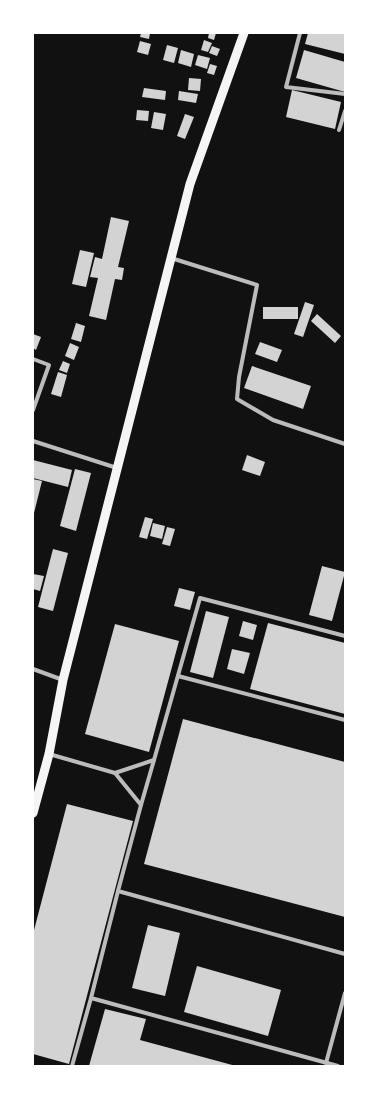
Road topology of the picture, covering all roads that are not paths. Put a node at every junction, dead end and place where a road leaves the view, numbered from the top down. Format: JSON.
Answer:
{"nodes":[{"id":1,"x":244,"y":33,"type":"edge"},
{"id":2,"x":300,"y":33,"type":"edge"},
{"id":3,"x":345,"y":94,"type":"edge"},
{"id":4,"x":345,"y":111,"type":"edge"},
{"id":5,"x":339,"y":130,"type":"dead end"},
{"id":6,"x":171,"y":258,"type":"junction"},
{"id":7,"x":33,"y":359,"type":"edge"},
{"id":8,"x":33,"y":410,"type":"edge"},
{"id":9,"x":33,"y":440,"type":"edge"},
{"id":10,"x":345,"y":444,"type":"edge"},
{"id":11,"x":117,"y":468,"type":"junction"},
{"id":12,"x":345,"y":636,"type":"edge"},
{"id":13,"x":33,"y":669,"type":"edge"},
{"id":14,"x":178,"y":676,"type":"junction"},
{"id":15,"x":63,"y":680,"type":"junction"},
{"id":16,"x":345,"y":720,"type":"edge"},
{"id":17,"x":49,"y":754,"type":"junction"},
{"id":18,"x":154,"y":760,"type":"junction"},
{"id":19,"x":115,"y":773,"type":"junction"},
{"id":20,"x":141,"y":805,"type":"junction"},
{"id":21,"x":33,"y":813,"type":"edge"},
{"id":22,"x":118,"y":891,"type":"junction"},
{"id":23,"x":345,"y":954,"type":"edge"},
{"id":24,"x":345,"y":993,"type":"edge"},
{"id":25,"x":91,"y":998,"type":"junction"},
{"id":26,"x":326,"y":1063,"type":"junction"},
{"id":27,"x":72,"y":1066,"type":"edge"},
{"id":28,"x":338,"y":1066,"type":"edge"}],
"edges":[{"from":1,"to":6,"type":"highway"},
{"from":2,"to":3,"type":"street"},
{"from":4,"to":5,"type":"street"},
{"from":6,"to":10,"type":"street"},
{"from":6,"to":11,"type":"highway"},
{"from":7,"to":8,"type":"street"},
{"from":9,"to":11,"type":"street"},
{"from":11,"to":15,"type":"highway"},
{"from":12,"to":14,"type":"street"},
{"from":13,"to":15,"type":"street"},
{"from":14,"to":16,"type":"street"},
{"from":14,"to":18,"type":"street"},
{"from":15,"to":17,"type":"highway"},
{"from":17,"to":19,"type":"street"},
{"from":17,"to":21,"type":"highway"},
{"from":18,"to":19,"type":"street"},
{"from":18,"to":20,"type":"street"},
{"from":19,"to":20,"type":"street"},
{"from":20,"to":22,"type":"street"},
{"from":22,"to":23,"type":"street"},
{"from":22,"to":25,"type":"street"},
{"from":24,"to":26,"type":"street"},
{"from":25,"to":26,"type":"street"},
{"from":25,"to":27,"type":"street"},
{"from":26,"to":28,"type":"street"}]}
